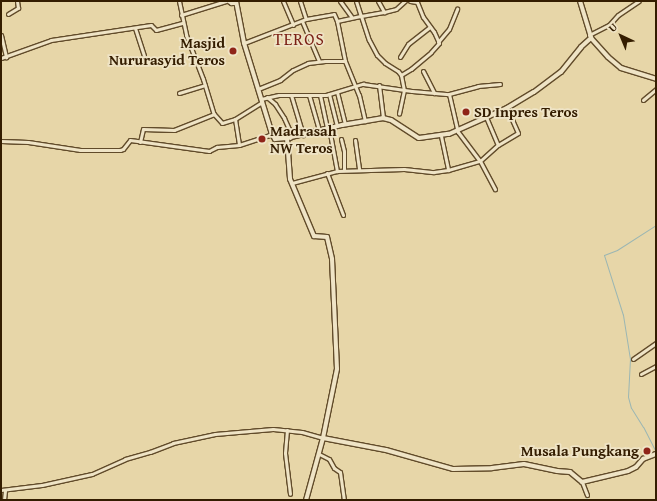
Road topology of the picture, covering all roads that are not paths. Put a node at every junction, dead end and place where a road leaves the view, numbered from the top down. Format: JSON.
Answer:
{"nodes":[{"id":1,"x":17,"y":1,"type":"edge"},
{"id":2,"x":179,"y":1,"type":"edge"},
{"id":3,"x":227,"y":1,"type":"edge"},
{"id":4,"x":283,"y":1,"type":"edge"},
{"id":5,"x":300,"y":1,"type":"edge"},
{"id":6,"x":340,"y":1,"type":"edge"},
{"id":7,"x":356,"y":1,"type":"edge"},
{"id":8,"x":378,"y":1,"type":"edge"},
{"id":9,"x":405,"y":1,"type":"edge"},
{"id":10,"x":410,"y":1,"type":"edge"},
{"id":11,"x":580,"y":1,"type":"edge"},
{"id":12,"x":639,"y":1,"type":"edge"},
{"id":13,"x":236,"y":2,"type":"edge"},
{"id":14,"x":457,"y":9,"type":"dead end"},
{"id":15,"x":384,"y":12,"type":"junction"},
{"id":16,"x":8,"y":14,"type":"dead end"},
{"id":17,"x":181,"y":14,"type":"junction"},
{"id":18,"x":351,"y":16,"type":"junction"},
{"id":19,"x":360,"y":16,"type":"junction"},
{"id":20,"x":304,"y":20,"type":"junction"},
{"id":21,"x":337,"y":21,"type":"junction"},
{"id":22,"x":182,"y":23,"type":"junction"},
{"id":23,"x":293,"y":25,"type":"junction"},
{"id":24,"x":430,"y":27,"type":"junction"},
{"id":25,"x":135,"y":28,"type":"junction"},
{"id":26,"x":1,"y":35,"type":"edge"},
{"id":27,"x":590,"y":37,"type":"junction"},
{"id":28,"x":438,"y":42,"type":"junction"},
{"id":29,"x":244,"y":43,"type":"junction"},
{"id":30,"x":6,"y":56,"type":"junction"},
{"id":31,"x":144,"y":56,"type":"dead end"},
{"id":32,"x":400,"y":57,"type":"dead end"},
{"id":33,"x":1,"y":58,"type":"edge"},
{"id":34,"x":319,"y":61,"type":"junction"},
{"id":35,"x":345,"y":61,"type":"junction"},
{"id":36,"x":423,"y":71,"type":"dead end"},
{"id":37,"x":400,"y":75,"type":"junction"},
{"id":38,"x":656,"y":79,"type":"edge"},
{"id":39,"x":500,"y":84,"type":"dead end"},
{"id":40,"x":205,"y":85,"type":"junction"},
{"id":41,"x":356,"y":85,"type":"junction"},
{"id":42,"x":379,"y":85,"type":"junction"},
{"id":43,"x":258,"y":89,"type":"junction"},
{"id":44,"x":656,"y":89,"type":"edge"},
{"id":45,"x":404,"y":90,"type":"junction"},
{"id":46,"x":337,"y":92,"type":"junction"},
{"id":47,"x":179,"y":93,"type":"dead end"},
{"id":48,"x":434,"y":93,"type":"junction"},
{"id":49,"x":329,"y":94,"type":"junction"},
{"id":50,"x":449,"y":94,"type":"junction"},
{"id":51,"x":291,"y":95,"type":"junction"},
{"id":52,"x":310,"y":95,"type":"junction"},
{"id":53,"x":320,"y":95,"type":"junction"},
{"id":54,"x":267,"y":97,"type":"junction"},
{"id":55,"x":262,"y":100,"type":"junction"},
{"id":56,"x":643,"y":100,"type":"dead end"},
{"id":57,"x":507,"y":108,"type":"junction"},
{"id":58,"x":214,"y":114,"type":"junction"},
{"id":59,"x":399,"y":114,"type":"dead end"},
{"id":60,"x":486,"y":117,"type":"junction"},
{"id":61,"x":383,"y":118,"type":"junction"},
{"id":62,"x":235,"y":119,"type":"junction"},
{"id":63,"x":365,"y":120,"type":"junction"},
{"id":64,"x":345,"y":124,"type":"junction"},
{"id":65,"x":337,"y":126,"type":"junction"},
{"id":66,"x":328,"y":128,"type":"junction"},
{"id":67,"x":457,"y":130,"type":"junction"},
{"id":68,"x":319,"y":131,"type":"junction"},
{"id":69,"x":272,"y":134,"type":"junction"},
{"id":70,"x":303,"y":135,"type":"junction"},
{"id":71,"x":441,"y":136,"type":"junction"},
{"id":72,"x":288,"y":138,"type":"junction"},
{"id":73,"x":341,"y":139,"type":"dead end"},
{"id":74,"x":355,"y":140,"type":"dead end"},
{"id":75,"x":1,"y":141,"type":"edge"},
{"id":76,"x":140,"y":142,"type":"junction"},
{"id":77,"x":239,"y":145,"type":"junction"},
{"id":78,"x":498,"y":145,"type":"junction"},
{"id":79,"x":480,"y":161,"type":"junction"},
{"id":80,"x":344,"y":170,"type":"junction"},
{"id":81,"x":359,"y":170,"type":"junction"},
{"id":82,"x":448,"y":170,"type":"junction"},
{"id":83,"x":337,"y":171,"type":"junction"},
{"id":84,"x":326,"y":173,"type":"junction"},
{"id":85,"x":292,"y":183,"type":"junction"},
{"id":86,"x":495,"y":189,"type":"dead end"},
{"id":87,"x":343,"y":215,"type":"dead end"},
{"id":88,"x":656,"y":343,"type":"edge"},
{"id":89,"x":633,"y":359,"type":"dead end"},
{"id":90,"x":656,"y":366,"type":"edge"},
{"id":91,"x":641,"y":374,"type":"dead end"},
{"id":92,"x":287,"y":430,"type":"junction"},
{"id":93,"x":323,"y":438,"type":"junction"},
{"id":94,"x":319,"y":454,"type":"junction"},
{"id":95,"x":656,"y":454,"type":"edge"},
{"id":96,"x":582,"y":482,"type":"junction"},
{"id":97,"x":1,"y":490,"type":"edge"},
{"id":98,"x":5,"y":490,"type":"junction"},
{"id":99,"x":290,"y":494,"type":"dead end"},
{"id":100,"x":587,"y":495,"type":"dead end"},
{"id":101,"x":4,"y":500,"type":"edge"},
{"id":102,"x":306,"y":500,"type":"edge"},
{"id":103,"x":344,"y":500,"type":"edge"}],
"edges":[{"from":1,"to":16,"type":"street"},
{"from":2,"to":17,"type":"street"},
{"from":3,"to":13,"type":"street"},
{"from":3,"to":17,"type":"street"},
{"from":4,"to":23,"type":"street"},
{"from":5,"to":20,"type":"street"},
{"from":6,"to":18,"type":"street"},
{"from":7,"to":19,"type":"street"},
{"from":8,"to":15,"type":"street"},
{"from":9,"to":15,"type":"street"},
{"from":10,"to":24,"type":"street"},
{"from":11,"to":27,"type":"street"},
{"from":12,"to":27,"type":"street"},
{"from":13,"to":29,"type":"street"},
{"from":14,"to":28,"type":"street"},
{"from":15,"to":19,"type":"street"},
{"from":17,"to":22,"type":"street"},
{"from":18,"to":19,"type":"street"},
{"from":18,"to":21,"type":"street"},
{"from":19,"to":37,"type":"street"},
{"from":20,"to":21,"type":"street"},
{"from":20,"to":23,"type":"street"},
{"from":20,"to":34,"type":"street"},
{"from":21,"to":35,"type":"street"},
{"from":22,"to":25,"type":"street"},
{"from":22,"to":40,"type":"street"},
{"from":23,"to":29,"type":"street"},
{"from":24,"to":28,"type":"street"},
{"from":24,"to":32,"type":"street"},
{"from":25,"to":30,"type":"street"},
{"from":25,"to":31,"type":"street"},
{"from":26,"to":30,"type":"street"},
{"from":27,"to":38,"type":"street"},
{"from":27,"to":57,"type":"street"},
{"from":28,"to":37,"type":"street"},
{"from":29,"to":43,"type":"street"},
{"from":30,"to":33,"type":"street"},
{"from":34,"to":35,"type":"street"},
{"from":34,"to":43,"type":"street"},
{"from":35,"to":41,"type":"street"},
{"from":36,"to":48,"type":"street"},
{"from":37,"to":45,"type":"street"},
{"from":39,"to":50,"type":"street"},
{"from":40,"to":47,"type":"street"},
{"from":40,"to":58,"type":"street"},
{"from":41,"to":42,"type":"street"},
{"from":41,"to":46,"type":"street"},
{"from":41,"to":63,"type":"street"},
{"from":42,"to":45,"type":"street"},
{"from":42,"to":61,"type":"street"},
{"from":43,"to":55,"type":"street"},
{"from":44,"to":56,"type":"street"},
{"from":45,"to":48,"type":"street"},
{"from":45,"to":59,"type":"street"},
{"from":46,"to":49,"type":"street"},
{"from":46,"to":64,"type":"street"},
{"from":48,"to":50,"type":"street"},
{"from":49,"to":53,"type":"street"},
{"from":49,"to":65,"type":"street"},
{"from":50,"to":67,"type":"street"},
{"from":51,"to":52,"type":"street"},
{"from":51,"to":54,"type":"street"},
{"from":51,"to":70,"type":"street"},
{"from":52,"to":53,"type":"street"},
{"from":52,"to":68,"type":"street"},
{"from":53,"to":66,"type":"street"},
{"from":54,"to":55,"type":"street"},
{"from":54,"to":72,"type":"street"},
{"from":55,"to":62,"type":"street"},
{"from":55,"to":69,"type":"street"},
{"from":57,"to":60,"type":"street"},
{"from":57,"to":78,"type":"street"},
{"from":58,"to":62,"type":"street"},
{"from":58,"to":76,"type":"street"},
{"from":60,"to":67,"type":"street"},
{"from":60,"to":78,"type":"street"},
{"from":61,"to":63,"type":"street"},
{"from":61,"to":71,"type":"street"},
{"from":62,"to":77,"type":"street"},
{"from":63,"to":64,"type":"street"},
{"from":64,"to":65,"type":"street"},
{"from":65,"to":66,"type":"street"},
{"from":66,"to":68,"type":"street"},
{"from":66,"to":83,"type":"street"},
{"from":67,"to":71,"type":"street"},
{"from":67,"to":79,"type":"street"},
{"from":68,"to":70,"type":"street"},
{"from":69,"to":72,"type":"street"},
{"from":69,"to":77,"type":"street"},
{"from":70,"to":72,"type":"street"},
{"from":71,"to":82,"type":"street"},
{"from":72,"to":85,"type":"street"},
{"from":73,"to":80,"type":"street"},
{"from":74,"to":81,"type":"street"},
{"from":75,"to":76,"type":"street"},
{"from":76,"to":77,"type":"street"},
{"from":78,"to":79,"type":"street"},
{"from":79,"to":82,"type":"street"},
{"from":79,"to":86,"type":"street"},
{"from":80,"to":81,"type":"street"},
{"from":80,"to":83,"type":"street"},
{"from":81,"to":82,"type":"street"},
{"from":83,"to":84,"type":"street"},
{"from":84,"to":85,"type":"street"},
{"from":84,"to":87,"type":"street"},
{"from":85,"to":93,"type":"street"},
{"from":88,"to":89,"type":"street"},
{"from":90,"to":91,"type":"street"},
{"from":92,"to":93,"type":"street"},
{"from":92,"to":98,"type":"street"},
{"from":92,"to":99,"type":"street"},
{"from":93,"to":94,"type":"street"},
{"from":93,"to":96,"type":"street"},
{"from":94,"to":102,"type":"street"},
{"from":94,"to":103,"type":"street"},
{"from":95,"to":96,"type":"street"},
{"from":96,"to":100,"type":"street"},
{"from":97,"to":98,"type":"street"},
{"from":98,"to":101,"type":"street"}]}
